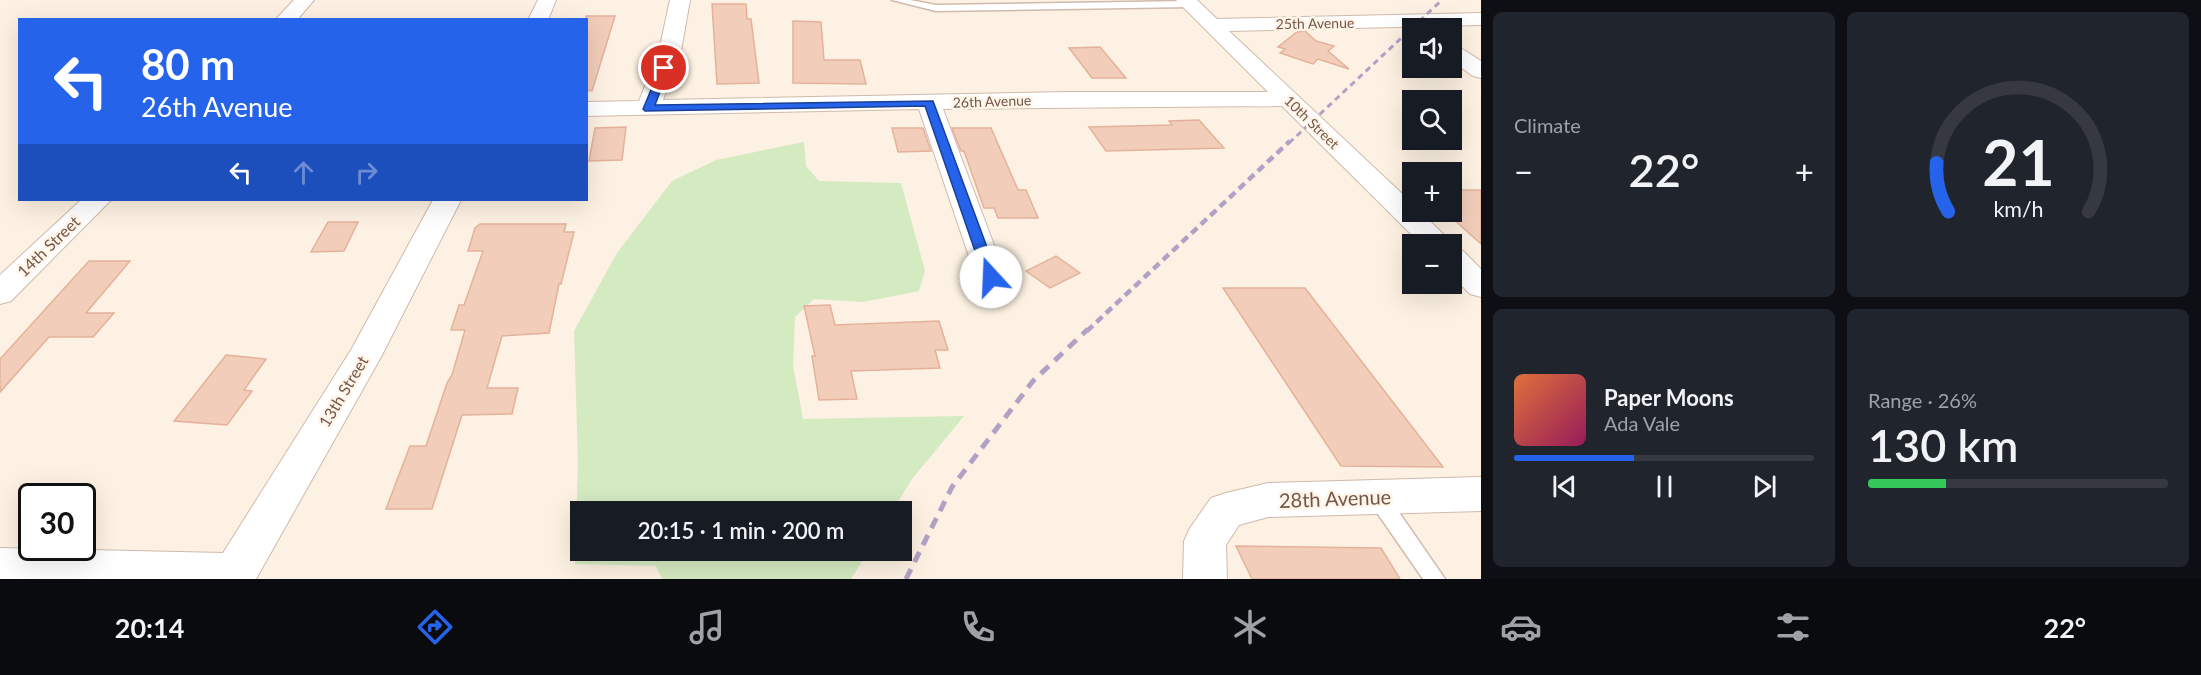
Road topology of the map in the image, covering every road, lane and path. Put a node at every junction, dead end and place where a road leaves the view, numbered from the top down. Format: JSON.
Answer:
{"nodes":[{"id":1,"x":304,"y":0,"type":"edge"},
{"id":2,"x":547,"y":0,"type":"edge"},
{"id":3,"x":680,"y":0,"type":"edge"},
{"id":4,"x":897,"y":0,"type":"edge"},
{"id":5,"x":1383,"y":0,"type":"edge"},
{"id":6,"x":1188,"y":2,"type":"edge"},
{"id":7,"x":287,"y":18,"type":"edge"},
{"id":8,"x":539,"y":18,"type":"edge"},
{"id":9,"x":1410,"y":18,"type":"edge"},
{"id":10,"x":1481,"y":19,"type":"edge"},
{"id":11,"x":1462,"y":21,"type":"edge"},
{"id":12,"x":1211,"y":25,"type":"junction"},
{"id":13,"x":1402,"y":25,"type":"edge"},
{"id":14,"x":1462,"y":58,"type":"edge"},
{"id":15,"x":1481,"y":71,"type":"edge"},
{"id":16,"x":1289,"y":99,"type":"junction"},
{"id":17,"x":929,"y":103,"type":"junction"},
{"id":18,"x":588,"y":109,"type":"edge"},
{"id":19,"x":648,"y":109,"type":"junction"},
{"id":20,"x":96,"y":201,"type":"edge"},
{"id":21,"x":446,"y":201,"type":"edge"},
{"id":22,"x":1428,"y":234,"type":"edge"},
{"id":23,"x":1462,"y":268,"type":"edge"},
{"id":24,"x":991,"y":277,"type":"dead end"},
{"id":25,"x":1481,"y":287,"type":"edge"},
{"id":26,"x":0,"y":293,"type":"edge"},
{"id":27,"x":1481,"y":494,"type":"edge"},
{"id":28,"x":1378,"y":497,"type":"junction"},
{"id":29,"x":1205,"y":560,"type":"edge"},
{"id":30,"x":0,"y":568,"type":"edge"},
{"id":31,"x":233,"y":577,"type":"edge"},
{"id":32,"x":1436,"y":579,"type":"edge"}],
"edges":[{"from":1,"to":7,"type":"street"},
{"from":2,"to":8,"type":"street"},
{"from":3,"to":19,"type":"street"},
{"from":4,"to":6,"type":"lane"},
{"from":5,"to":9,"type":"street"},
{"from":6,"to":12,"type":"street","name":"10th Street"},
{"from":10,"to":11,"type":"street","name":"25th Avenue"},
{"from":12,"to":13,"type":"street","name":"25th Avenue"},
{"from":12,"to":16,"type":"street","name":"10th Street"},
{"from":14,"to":15,"type":"street"},
{"from":16,"to":17,"type":"street","name":"26th Avenue"},
{"from":16,"to":22,"type":"street","name":"10th Street"},
{"from":17,"to":19,"type":"street","name":"26th Avenue"},
{"from":17,"to":24,"type":"street"},
{"from":18,"to":19,"type":"street","name":"26th Avenue"},
{"from":20,"to":26,"type":"street","name":"14th Street"},
{"from":21,"to":31,"type":"street","name":"13th Street"},
{"from":23,"to":25,"type":"street"},
{"from":27,"to":28,"type":"street","name":"28th Avenue"},
{"from":28,"to":29,"type":"street","name":"28th Avenue"},
{"from":28,"to":32,"type":"lane"},
{"from":30,"to":31,"type":"street"}]}
